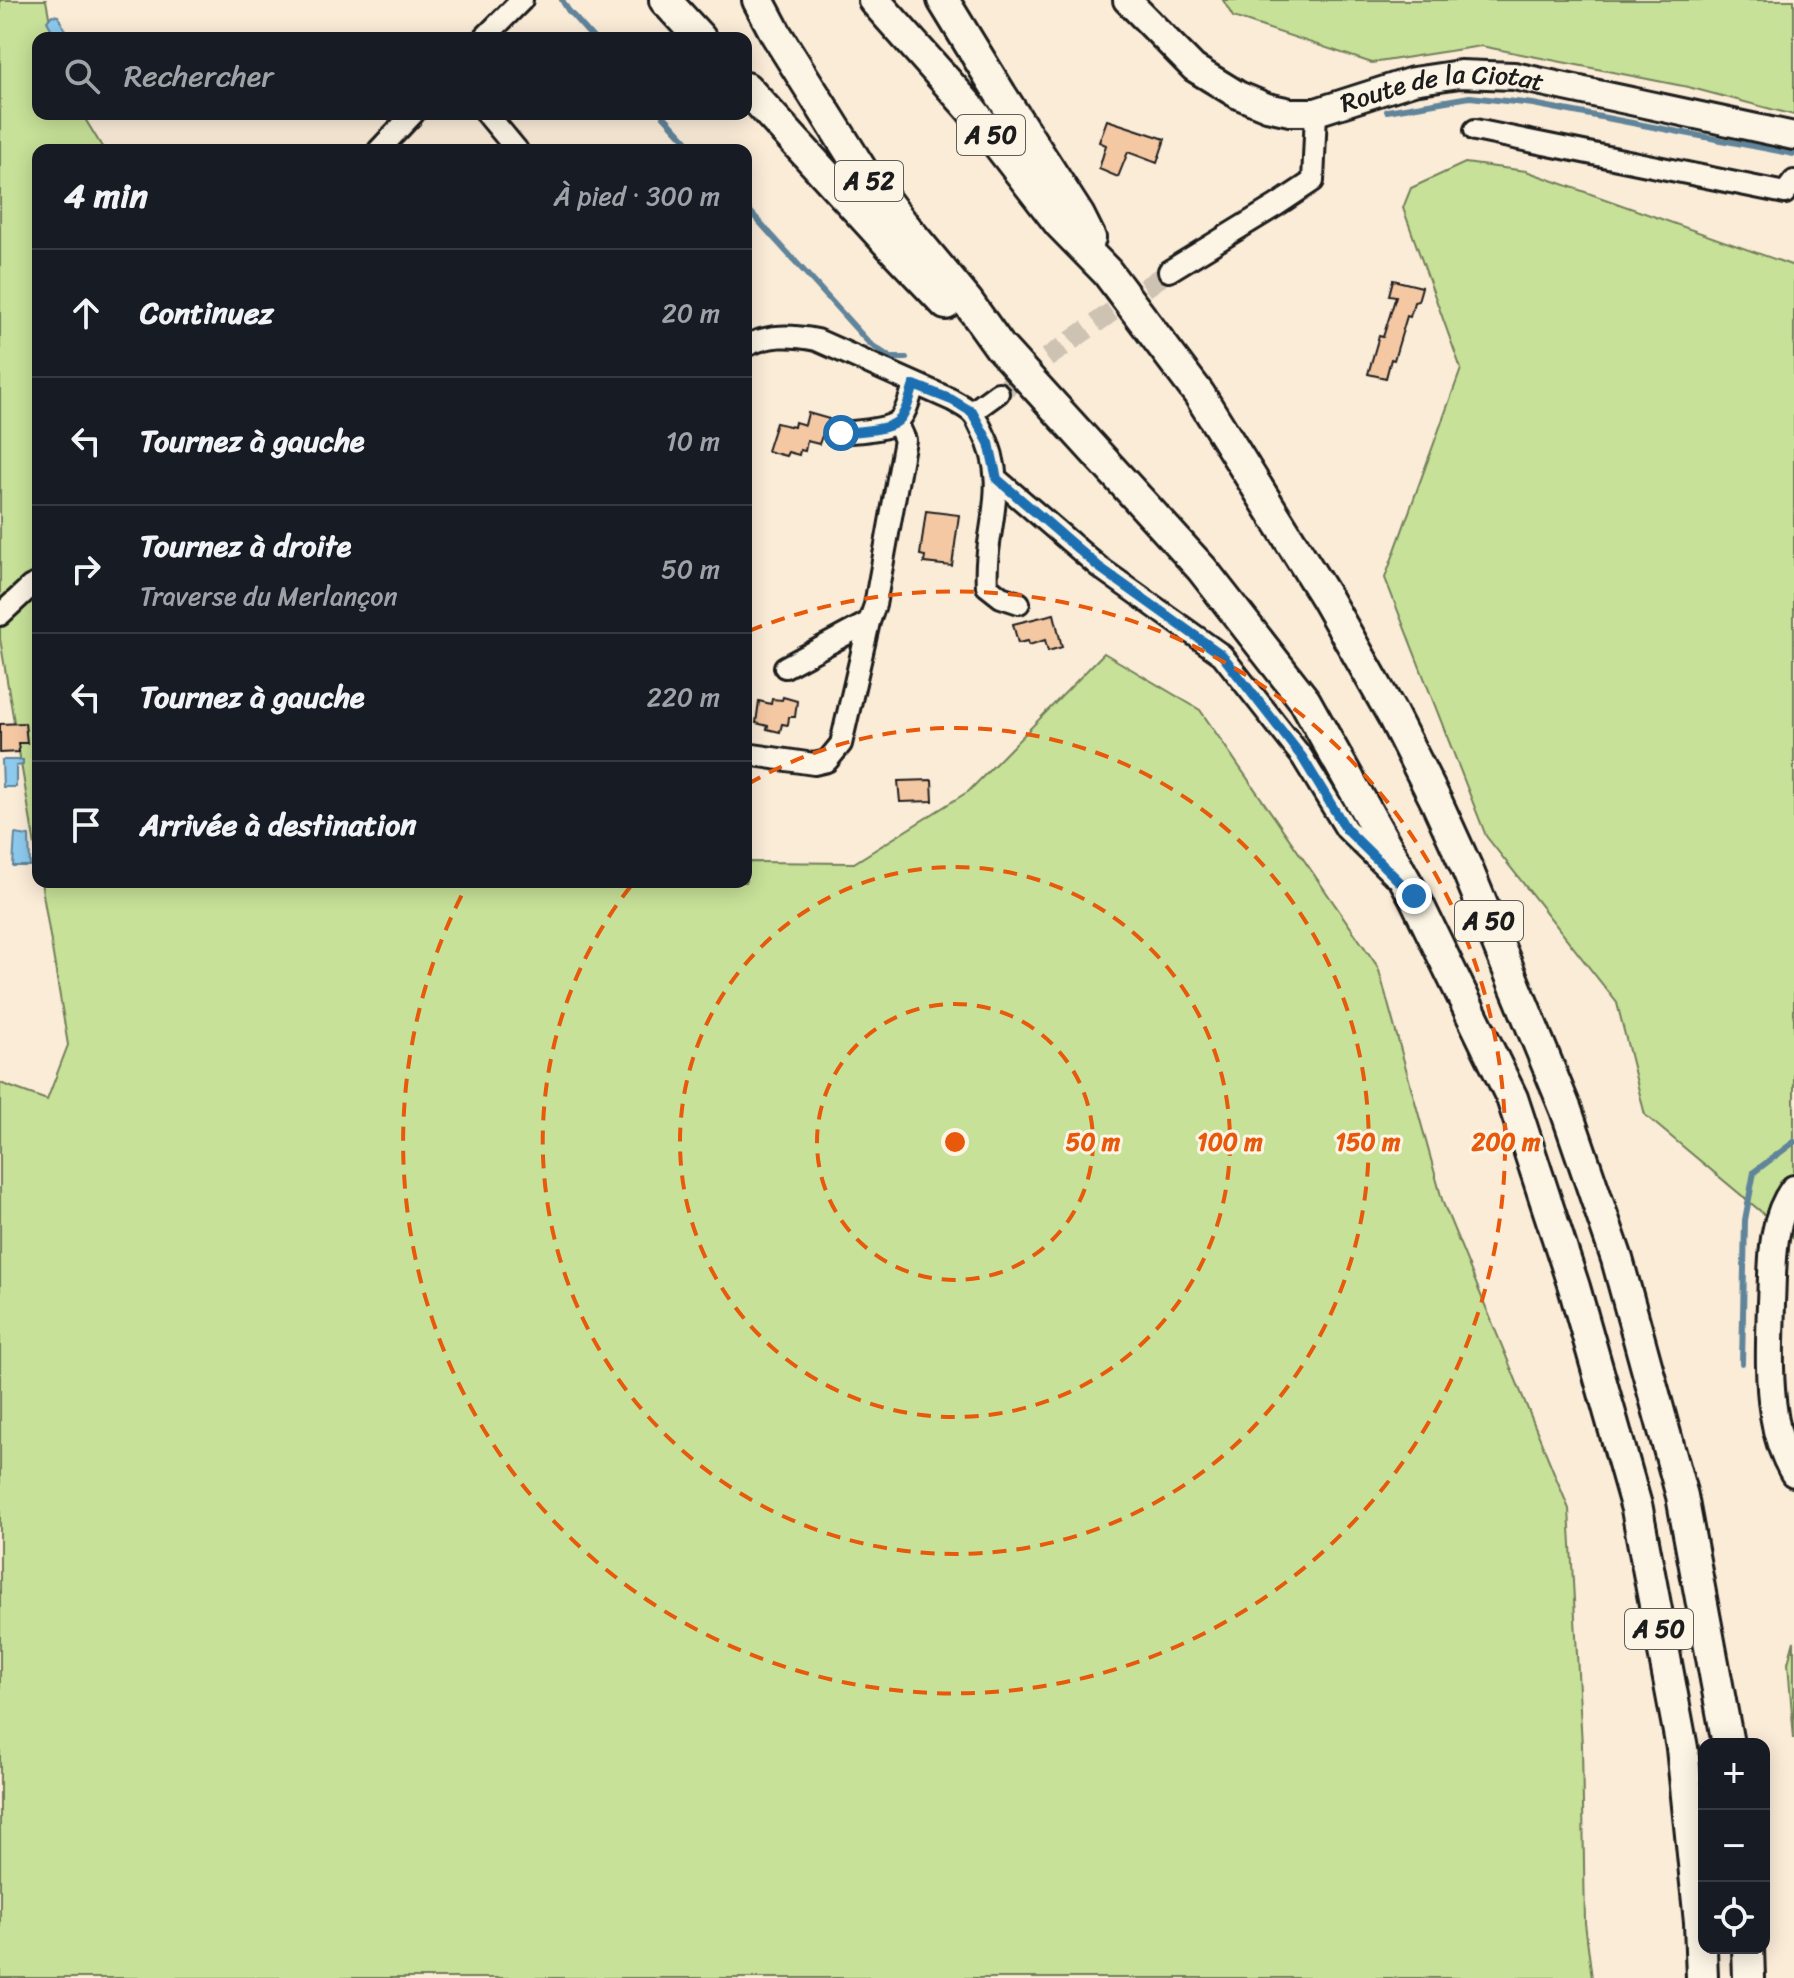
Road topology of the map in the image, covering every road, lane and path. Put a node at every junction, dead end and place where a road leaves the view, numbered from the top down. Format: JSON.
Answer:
{"nodes":[{"id":1,"x":522,"y":0,"type":"edge"},
{"id":2,"x":665,"y":0,"type":"edge"},
{"id":3,"x":758,"y":0,"type":"edge"},
{"id":4,"x":874,"y":0,"type":"edge"},
{"id":5,"x":943,"y":0,"type":"edge"},
{"id":6,"x":1127,"y":0,"type":"edge"},
{"id":7,"x":490,"y":32,"type":"edge"},
{"id":8,"x":694,"y":32,"type":"edge"},
{"id":9,"x":752,"y":95,"type":"edge"},
{"id":10,"x":1316,"y":112,"type":"junction"},
{"id":11,"x":407,"y":120,"type":"edge"},
{"id":12,"x":491,"y":120,"type":"edge"},
{"id":13,"x":1475,"y":130,"type":"dead end"},
{"id":14,"x":1794,"y":136,"type":"edge"},
{"id":15,"x":385,"y":144,"type":"edge"},
{"id":16,"x":512,"y":144,"type":"edge"},
{"id":17,"x":1794,"y":181,"type":"edge"},
{"id":18,"x":1169,"y":271,"type":"tunnel mouth"},
{"id":19,"x":1107,"y":272,"type":"junction"},
{"id":20,"x":752,"y":343,"type":"edge"},
{"id":21,"x":1000,"y":347,"type":"junction"},
{"id":22,"x":914,"y":385,"type":"junction"},
{"id":23,"x":998,"y":393,"type":"tunnel mouth"},
{"id":24,"x":972,"y":412,"type":"junction"},
{"id":25,"x":897,"y":422,"type":"junction"},
{"id":26,"x":841,"y":433,"type":"dead end"},
{"id":27,"x":997,"y":479,"type":"junction"},
{"id":28,"x":32,"y":586,"type":"edge"},
{"id":29,"x":1019,"y":603,"type":"dead end"},
{"id":30,"x":0,"y":615,"type":"edge"},
{"id":31,"x":869,"y":622,"type":"junction"},
{"id":32,"x":785,"y":667,"type":"dead end"},
{"id":33,"x":752,"y":755,"type":"edge"},
{"id":34,"x":1414,"y":896,"type":"junction"},
{"id":35,"x":1794,"y":1189,"type":"edge"},
{"id":36,"x":1794,"y":1473,"type":"edge"},
{"id":37,"x":1727,"y":1738,"type":"edge"},
{"id":38,"x":1748,"y":1954,"type":"edge"},
{"id":39,"x":1702,"y":1978,"type":"edge"},
{"id":40,"x":1749,"y":1978,"type":"edge"}],
"edges":[{"from":1,"to":7,"type":"street"},
{"from":2,"to":8,"type":"highway"},
{"from":3,"to":21,"type":"highway","number":"A 52"},
{"from":4,"to":19,"type":"highway","number":"A 50"},
{"from":5,"to":19,"type":"highway"},
{"from":6,"to":10,"type":"main road","name":"Route de la Ciotat"},
{"from":9,"to":21,"type":"highway","number":"A 50"},
{"from":10,"to":14,"type":"main road","name":"Route de la Ciotat"},
{"from":10,"to":18,"type":"street"},
{"from":11,"to":15,"type":"street"},
{"from":12,"to":16,"type":"street"},
{"from":13,"to":17,"type":"street"},
{"from":19,"to":37,"type":"highway","number":"A 50"},
{"from":20,"to":22,"type":"street"},
{"from":21,"to":34,"type":"highway","number":"A 50"},
{"from":22,"to":24,"type":"street"},
{"from":22,"to":25,"type":"street"},
{"from":23,"to":24,"type":"street"},
{"from":24,"to":27,"type":"street"},
{"from":25,"to":26,"type":"street"},
{"from":25,"to":31,"type":"street"},
{"from":27,"to":29,"type":"street"},
{"from":27,"to":34,"type":"street"},
{"from":28,"to":30,"type":"street"},
{"from":31,"to":32,"type":"street"},
{"from":31,"to":33,"type":"street"},
{"from":34,"to":39,"type":"highway","number":"A 50"},
{"from":35,"to":36,"type":"main road"},
{"from":38,"to":40,"type":"highway"}]}
